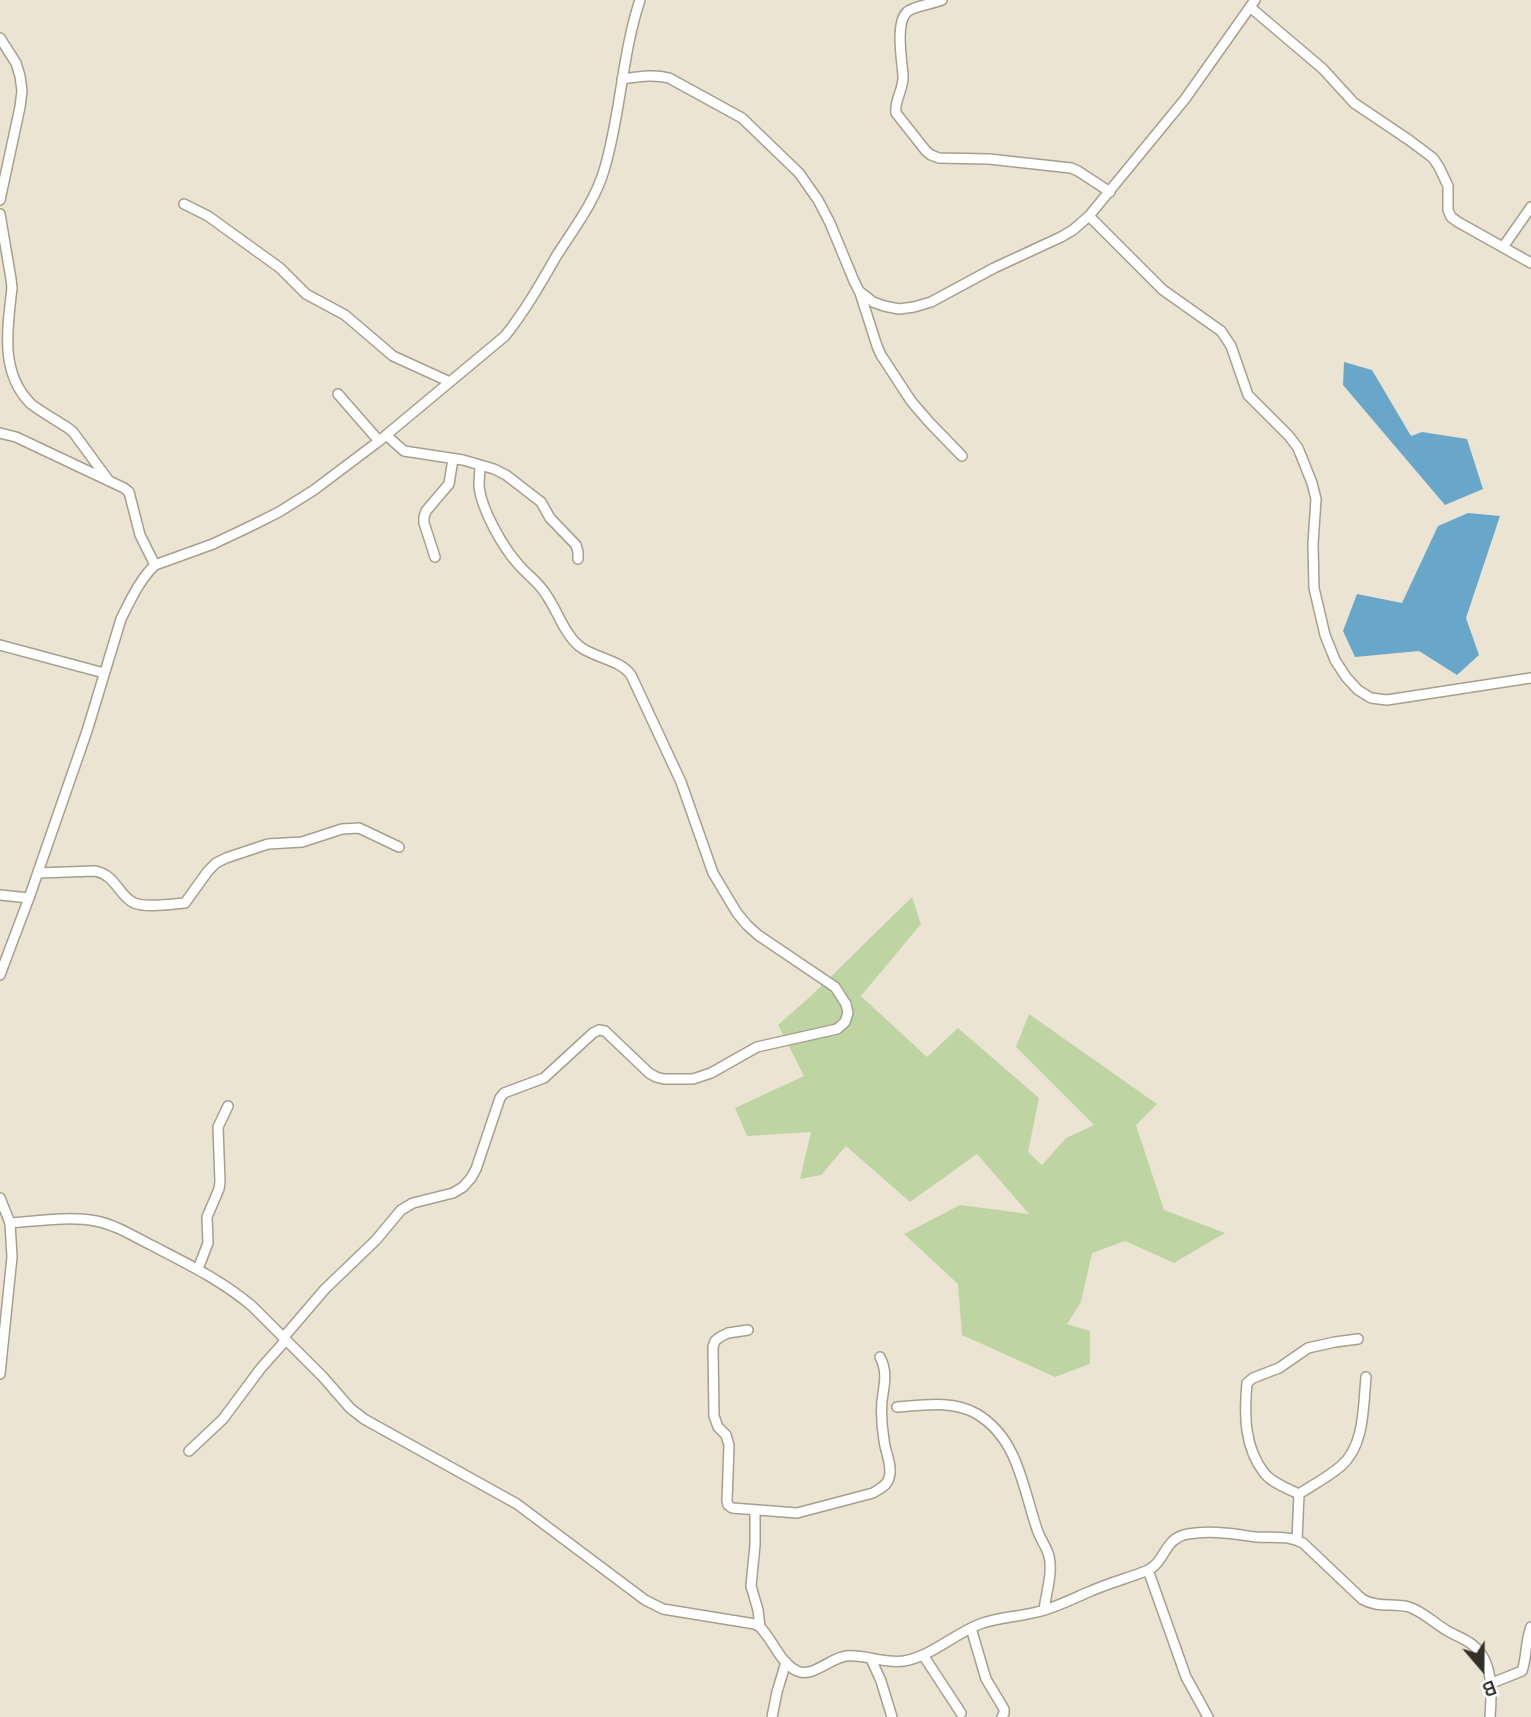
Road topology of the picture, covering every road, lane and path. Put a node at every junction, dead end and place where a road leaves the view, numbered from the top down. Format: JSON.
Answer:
{"nodes":[{"id":1,"x":640,"y":0,"type":"edge"},
{"id":2,"x":942,"y":0,"type":"edge"},
{"id":3,"x":1252,"y":4,"type":"edge"},
{"id":4,"x":0,"y":38,"type":"edge"},
{"id":5,"x":622,"y":79,"type":"junction"},
{"id":6,"x":1110,"y":192,"type":"junction"},
{"id":7,"x":0,"y":200,"type":"edge"},
{"id":8,"x":184,"y":204,"type":"dead end"},
{"id":9,"x":1531,"y":207,"type":"edge"},
{"id":10,"x":0,"y":214,"type":"edge"},
{"id":11,"x":1089,"y":216,"type":"junction"},
{"id":12,"x":1503,"y":247,"type":"junction"},
{"id":13,"x":1531,"y":263,"type":"edge"},
{"id":14,"x":859,"y":291,"type":"junction"},
{"id":15,"x":450,"y":383,"type":"junction"},
{"id":16,"x":338,"y":394,"type":"dead end"},
{"id":17,"x":0,"y":433,"type":"edge"},
{"id":18,"x":383,"y":438,"type":"junction"},
{"id":19,"x":962,"y":456,"type":"dead end"},
{"id":20,"x":453,"y":458,"type":"junction"},
{"id":21,"x":480,"y":465,"type":"junction"},
{"id":22,"x":109,"y":481,"type":"junction"},
{"id":23,"x":435,"y":557,"type":"dead end"},
{"id":24,"x":578,"y":559,"type":"dead end"},
{"id":25,"x":155,"y":565,"type":"junction"},
{"id":26,"x":0,"y":645,"type":"edge"},
{"id":27,"x":104,"y":673,"type":"junction"},
{"id":28,"x":1531,"y":678,"type":"edge"},
{"id":29,"x":399,"y":847,"type":"dead end"},
{"id":30,"x":38,"y":873,"type":"junction"},
{"id":31,"x":0,"y":895,"type":"edge"},
{"id":32,"x":30,"y":898,"type":"junction"},
{"id":33,"x":0,"y":975,"type":"edge"},
{"id":34,"x":229,"y":1106,"type":"dead end"},
{"id":35,"x":0,"y":1199,"type":"edge"},
{"id":36,"x":9,"y":1223,"type":"junction"},
{"id":37,"x":198,"y":1269,"type":"junction"},
{"id":38,"x":748,"y":1330,"type":"dead end"},
{"id":39,"x":285,"y":1339,"type":"junction"},
{"id":40,"x":1358,"y":1339,"type":"dead end"},
{"id":41,"x":880,"y":1357,"type":"dead end"},
{"id":42,"x":0,"y":1374,"type":"edge"},
{"id":43,"x":1366,"y":1377,"type":"dead end"},
{"id":44,"x":897,"y":1407,"type":"dead end"},
{"id":45,"x":189,"y":1451,"type":"dead end"},
{"id":46,"x":1298,"y":1494,"type":"junction"},
{"id":47,"x":755,"y":1511,"type":"junction"},
{"id":48,"x":1297,"y":1540,"type":"junction"},
{"id":49,"x":1148,"y":1570,"type":"junction"},
{"id":50,"x":1044,"y":1610,"type":"junction"},
{"id":51,"x":761,"y":1627,"type":"junction"},
{"id":52,"x":1531,"y":1627,"type":"edge"},
{"id":53,"x":971,"y":1628,"type":"junction"},
{"id":54,"x":923,"y":1655,"type":"junction"},
{"id":55,"x":871,"y":1659,"type":"junction"},
{"id":56,"x":786,"y":1662,"type":"junction"},
{"id":57,"x":1492,"y":1683,"type":"junction"},
{"id":58,"x":961,"y":1713,"type":"dead end"},
{"id":59,"x":772,"y":1717,"type":"edge"},
{"id":60,"x":892,"y":1717,"type":"edge"},
{"id":61,"x":1002,"y":1717,"type":"edge"},
{"id":62,"x":1208,"y":1717,"type":"edge"},
{"id":63,"x":1490,"y":1717,"type":"edge"}],
"edges":[{"from":1,"to":5,"type":"street"},
{"from":2,"to":6,"type":"street"},
{"from":3,"to":6,"type":"street"},
{"from":3,"to":12,"type":"street"},
{"from":4,"to":7,"type":"street"},
{"from":5,"to":14,"type":"street"},
{"from":5,"to":15,"type":"street"},
{"from":6,"to":11,"type":"street"},
{"from":8,"to":15,"type":"street"},
{"from":9,"to":12,"type":"street"},
{"from":10,"to":22,"type":"street"},
{"from":11,"to":14,"type":"street"},
{"from":11,"to":28,"type":"street"},
{"from":12,"to":13,"type":"street"},
{"from":14,"to":19,"type":"street"},
{"from":15,"to":18,"type":"street"},
{"from":16,"to":18,"type":"street"},
{"from":17,"to":22,"type":"street"},
{"from":18,"to":20,"type":"street"},
{"from":18,"to":25,"type":"street"},
{"from":20,"to":21,"type":"street"},
{"from":20,"to":23,"type":"street"},
{"from":21,"to":24,"type":"street"},
{"from":21,"to":39,"type":"street"},
{"from":22,"to":25,"type":"street"},
{"from":25,"to":27,"type":"street"},
{"from":26,"to":27,"type":"street"},
{"from":27,"to":30,"type":"street"},
{"from":29,"to":30,"type":"street"},
{"from":30,"to":32,"type":"street"},
{"from":31,"to":32,"type":"street"},
{"from":32,"to":33,"type":"street"},
{"from":34,"to":37,"type":"street"},
{"from":35,"to":36,"type":"street"},
{"from":36,"to":37,"type":"street"},
{"from":36,"to":42,"type":"street"},
{"from":37,"to":39,"type":"street"},
{"from":38,"to":47,"type":"street"},
{"from":39,"to":45,"type":"street"},
{"from":39,"to":51,"type":"street"},
{"from":40,"to":46,"type":"street"},
{"from":41,"to":47,"type":"street"},
{"from":43,"to":46,"type":"street"},
{"from":44,"to":50,"type":"street"},
{"from":46,"to":48,"type":"street"},
{"from":47,"to":51,"type":"street"},
{"from":48,"to":49,"type":"street"},
{"from":48,"to":57,"type":"street"},
{"from":49,"to":50,"type":"street"},
{"from":49,"to":62,"type":"street"},
{"from":50,"to":53,"type":"street"},
{"from":51,"to":56,"type":"street"},
{"from":52,"to":57,"type":"street"},
{"from":53,"to":54,"type":"street"},
{"from":53,"to":61,"type":"street"},
{"from":54,"to":55,"type":"street"},
{"from":54,"to":58,"type":"street"},
{"from":55,"to":56,"type":"street"},
{"from":55,"to":60,"type":"street"},
{"from":56,"to":59,"type":"street"},
{"from":57,"to":63,"type":"street"}]}
